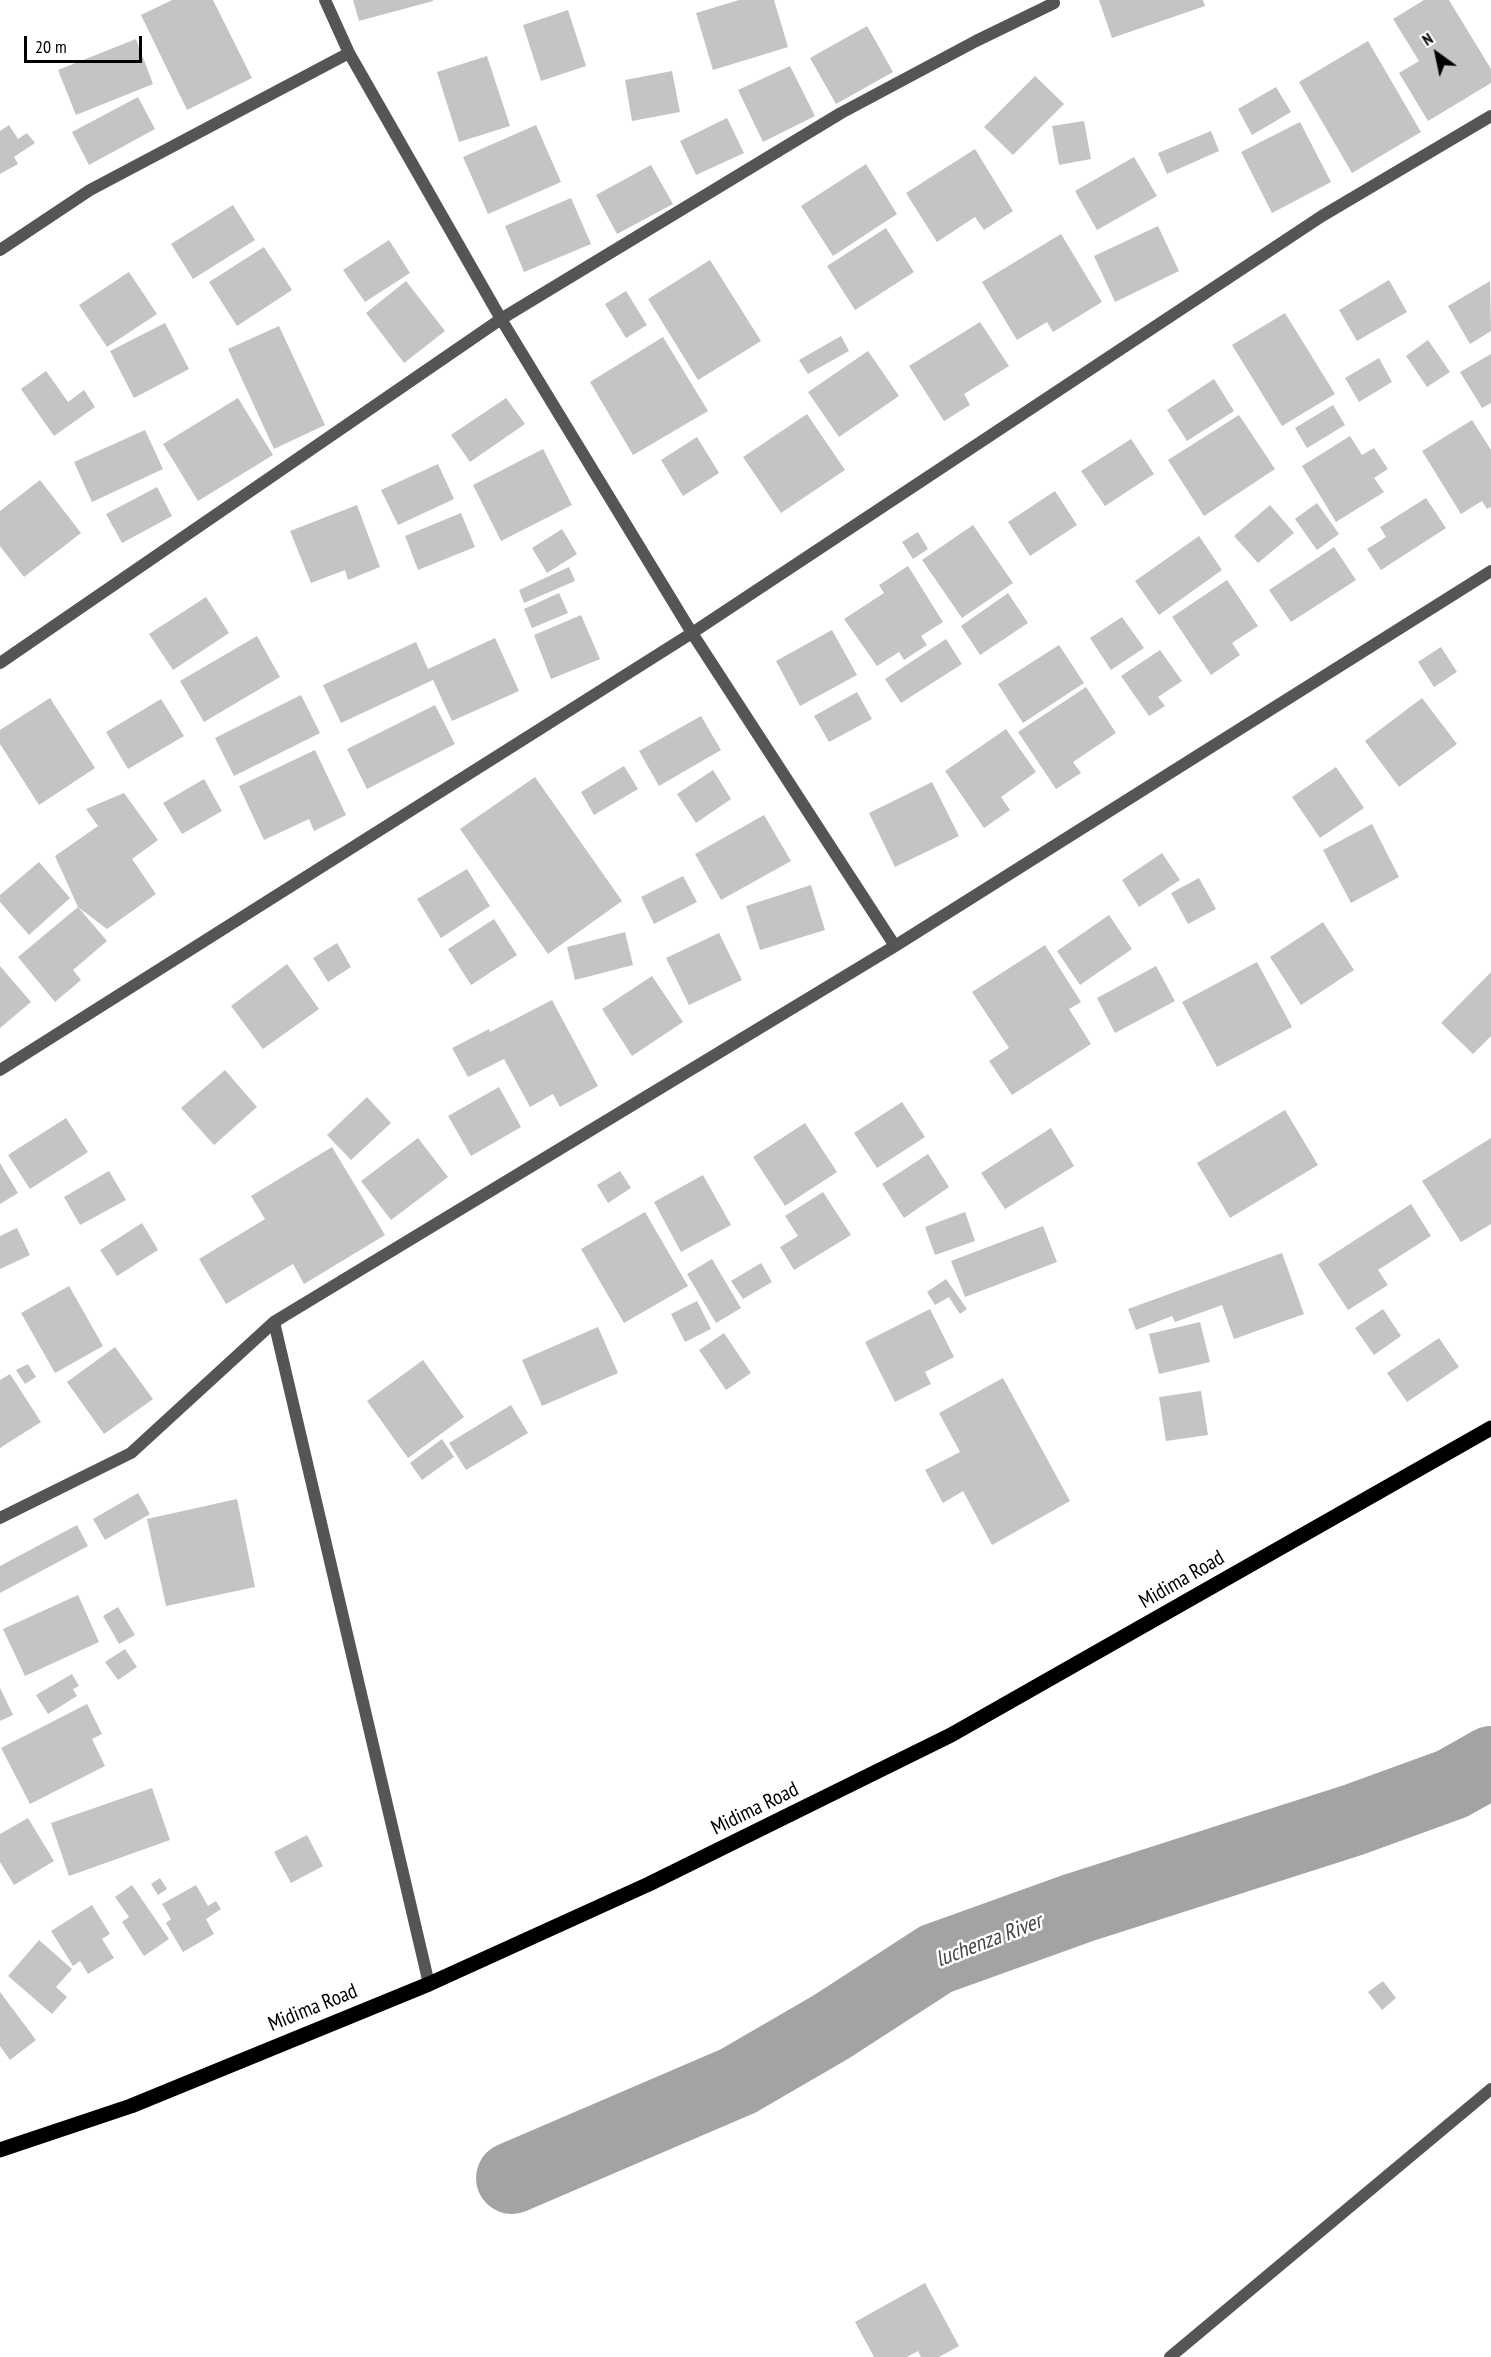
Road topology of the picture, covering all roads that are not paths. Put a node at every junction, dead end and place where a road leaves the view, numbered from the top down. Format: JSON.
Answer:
{"nodes":[{"id":1,"x":325,"y":0,"type":"edge"},
{"id":2,"x":1054,"y":3,"type":"dead end"},
{"id":3,"x":349,"y":53,"type":"junction"},
{"id":4,"x":1491,"y":116,"type":"edge"},
{"id":5,"x":0,"y":249,"type":"edge"},
{"id":6,"x":501,"y":320,"type":"junction"},
{"id":7,"x":1491,"y":571,"type":"edge"},
{"id":8,"x":692,"y":633,"type":"junction"},
{"id":9,"x":0,"y":663,"type":"edge"},
{"id":10,"x":895,"y":946,"type":"junction"},
{"id":11,"x":0,"y":1070,"type":"edge"},
{"id":12,"x":274,"y":1322,"type":"junction"},
{"id":13,"x":1491,"y":1428,"type":"edge"},
{"id":14,"x":0,"y":1518,"type":"edge"},
{"id":15,"x":429,"y":1984,"type":"junction"},
{"id":16,"x":1491,"y":2089,"type":"edge"},
{"id":17,"x":0,"y":2150,"type":"edge"},
{"id":18,"x":1170,"y":2357,"type":"edge"}],
"edges":[{"from":1,"to":3,"type":"street"},
{"from":2,"to":6,"type":"street"},
{"from":3,"to":5,"type":"street"},
{"from":3,"to":6,"type":"street"},
{"from":4,"to":8,"type":"street"},
{"from":6,"to":8,"type":"street"},
{"from":6,"to":9,"type":"street"},
{"from":7,"to":10,"type":"street"},
{"from":8,"to":10,"type":"street"},
{"from":8,"to":11,"type":"street"},
{"from":10,"to":12,"type":"street"},
{"from":12,"to":14,"type":"street"},
{"from":12,"to":15,"type":"street"},
{"from":13,"to":15,"type":"main road","name":"Midima Road"},
{"from":15,"to":17,"type":"main road","name":"Midima Road"},
{"from":16,"to":18,"type":"street"}]}
